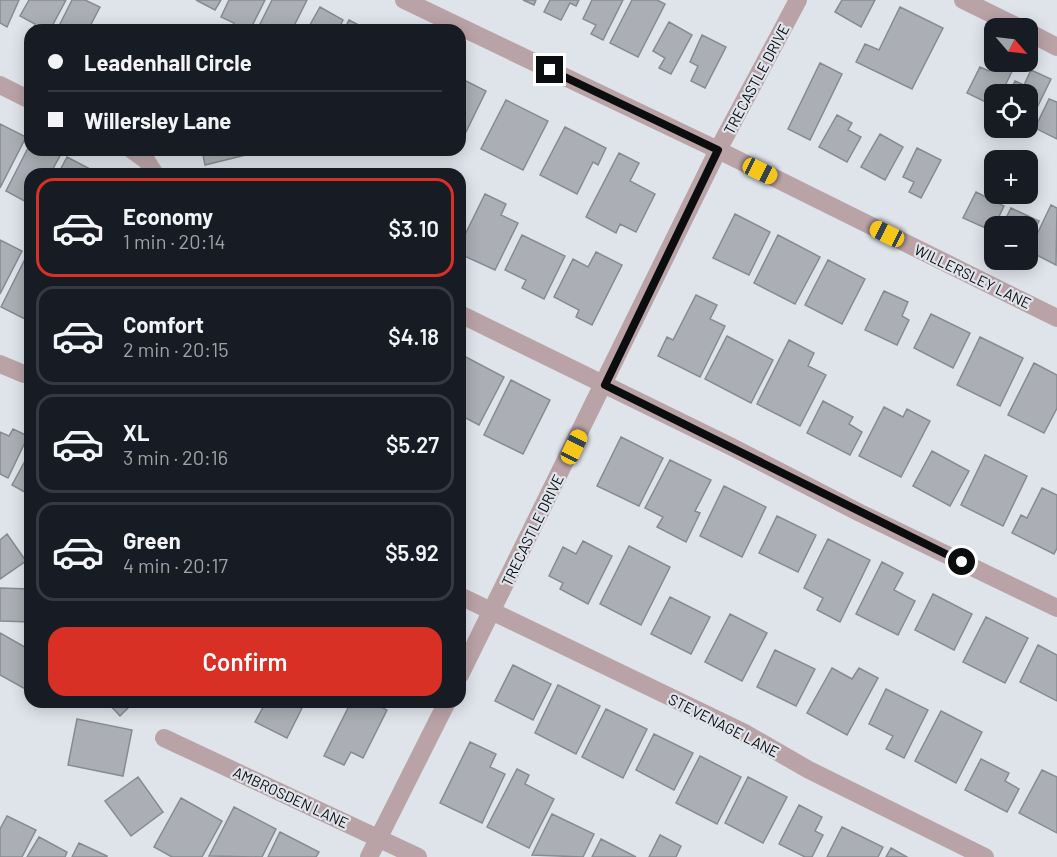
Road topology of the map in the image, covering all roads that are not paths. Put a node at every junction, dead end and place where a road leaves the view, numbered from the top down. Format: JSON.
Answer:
{"nodes":[{"id":1,"x":404,"y":0,"type":"edge"},
{"id":2,"x":798,"y":0,"type":"edge"},
{"id":3,"x":963,"y":0,"type":"edge"},
{"id":4,"x":1000,"y":18,"type":"edge"},
{"id":5,"x":454,"y":24,"type":"edge"},
{"id":6,"x":466,"y":30,"type":"edge"},
{"id":7,"x":1038,"y":37,"type":"edge"},
{"id":8,"x":1057,"y":47,"type":"edge"},
{"id":9,"x":0,"y":85,"type":"edge"},
{"id":10,"x":24,"y":97,"type":"edge"},
{"id":11,"x":718,"y":150,"type":"junction"},
{"id":12,"x":466,"y":317,"type":"edge"},
{"id":13,"x":1057,"y":318,"type":"edge"},
{"id":14,"x":0,"y":364,"type":"edge"},
{"id":15,"x":24,"y":374,"type":"edge"},
{"id":16,"x":605,"y":385,"type":"junction"},
{"id":17,"x":466,"y":599,"type":"edge"},
{"id":18,"x":1057,"y":608,"type":"edge"},
{"id":19,"x":492,"y":612,"type":"junction"},
{"id":20,"x":466,"y":663,"type":"edge"},
{"id":21,"x":444,"y":708,"type":"edge"},
{"id":22,"x":164,"y":738,"type":"dead end"},
{"id":23,"x":379,"y":838,"type":"junction"},
{"id":24,"x":369,"y":857,"type":"edge"},
{"id":25,"x":418,"y":857,"type":"edge"},
{"id":26,"x":986,"y":857,"type":"edge"}],
"edges":[{"from":1,"to":5,"type":"street","name":"WILLERSLEY LANE"},
{"from":2,"to":11,"type":"street","name":"TRECASTLE DRIVE"},
{"from":3,"to":4,"type":"street"},
{"from":6,"to":11,"type":"street","name":"WILLERSLEY LANE"},
{"from":7,"to":8,"type":"street"},
{"from":9,"to":10,"type":"street"},
{"from":11,"to":13,"type":"street","name":"WILLERSLEY LANE"},
{"from":11,"to":16,"type":"street","name":"TRECASTLE DRIVE"},
{"from":12,"to":16,"type":"street"},
{"from":14,"to":15,"type":"street"},
{"from":16,"to":18,"type":"street"},
{"from":16,"to":19,"type":"street","name":"TRECASTLE DRIVE"},
{"from":17,"to":19,"type":"street","name":"STEVENAGE LANE"},
{"from":19,"to":20,"type":"street","name":"TRECASTLE DRIVE"},
{"from":19,"to":26,"type":"street","name":"STEVENAGE LANE"},
{"from":21,"to":23,"type":"street"},
{"from":22,"to":23,"type":"street","name":"AMBROSDEN LANE"},
{"from":23,"to":24,"type":"street"},
{"from":23,"to":25,"type":"street","name":"AMBROSDEN LANE"}]}
